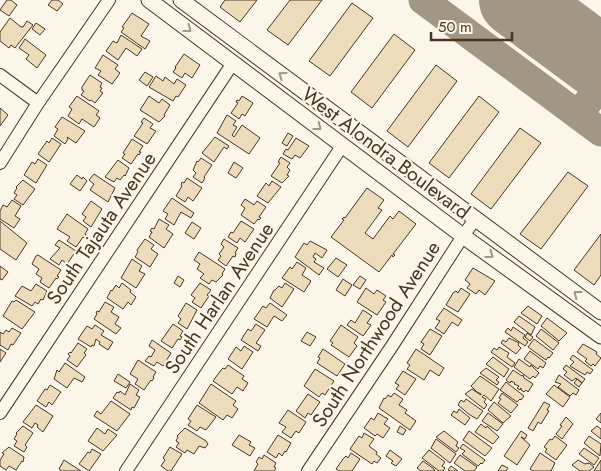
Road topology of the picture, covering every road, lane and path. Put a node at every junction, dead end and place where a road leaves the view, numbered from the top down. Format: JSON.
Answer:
{"nodes":[{"id":1,"x":109,"y":0,"type":"edge"},
{"id":2,"x":149,"y":0,"type":"edge"},
{"id":3,"x":181,"y":0,"type":"edge"},
{"id":4,"x":233,"y":63,"type":"junction"},
{"id":5,"x":0,"y":75,"type":"edge"},
{"id":6,"x":38,"y":103,"type":"junction"},
{"id":7,"x":342,"y":146,"type":"junction"},
{"id":8,"x":0,"y":163,"type":"edge"},
{"id":9,"x":476,"y":218,"type":"junction"},
{"id":10,"x":463,"y":236,"type":"junction"},
{"id":11,"x":601,"y":312,"type":"edge"},
{"id":12,"x":601,"y":336,"type":"edge"},
{"id":13,"x":0,"y":413,"type":"edge"},
{"id":14,"x":126,"y":471,"type":"edge"},
{"id":15,"x":308,"y":471,"type":"edge"}],
"edges":[{"from":1,"to":6,"type":"street"},
{"from":2,"to":4,"type":"main road","name":"West Alondra Boulevard","one_way":true},
{"from":9,"to":3,"type":"main road","name":"West Alondra Boulevard","one_way":true},
{"from":4,"to":7,"type":"main road","name":"West Alondra Boulevard","one_way":true},
{"from":4,"to":13,"type":"street","name":"South Tajauta Avenue"},
{"from":5,"to":6,"type":"street"},
{"from":6,"to":8,"type":"street"},
{"from":7,"to":10,"type":"main road","name":"West Alondra Boulevard"},
{"from":7,"to":14,"type":"street","name":"South Harlan Avenue"},
{"from":9,"to":10,"type":"street","name":"South Northwood Avenue"},
{"from":11,"to":9,"type":"main road","name":"West Alondra Boulevard","one_way":true},
{"from":10,"to":12,"type":"main road","name":"West Alondra Boulevard","one_way":true},
{"from":10,"to":15,"type":"street","name":"South Northwood Avenue"}]}
